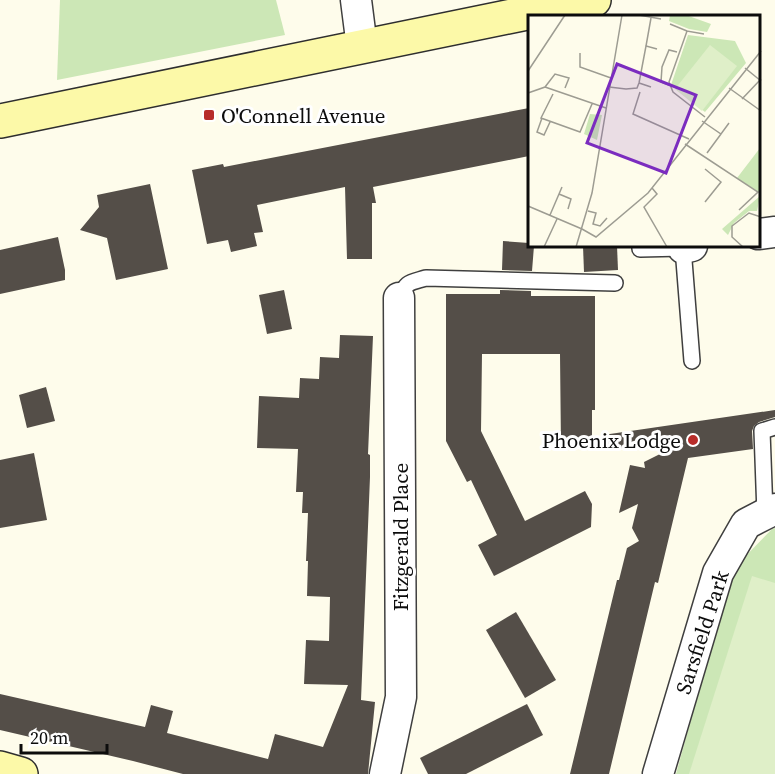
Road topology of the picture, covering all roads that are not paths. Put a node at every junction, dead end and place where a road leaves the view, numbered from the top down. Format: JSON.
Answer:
{"nodes":[{"id":1,"x":357,"y":0,"type":"edge"},
{"id":2,"x":594,"y":0,"type":"edge"},
{"id":3,"x":552,"y":12,"type":"edge"},
{"id":4,"x":536,"y":15,"type":"edge"},
{"id":5,"x":528,"y":16,"type":"edge"},
{"id":6,"x":362,"y":47,"type":"junction"},
{"id":7,"x":0,"y":121,"type":"edge"},
{"id":8,"x":775,"y":231,"type":"edge"},
{"id":9,"x":760,"y":234,"type":"edge"},
{"id":10,"x":640,"y":248,"type":"edge"},
{"id":11,"x":664,"y":248,"type":"edge"},
{"id":12,"x":688,"y":248,"type":"edge"},
{"id":13,"x":615,"y":283,"type":"dead end"},
{"id":14,"x":399,"y":298,"type":"joint"},
{"id":15,"x":692,"y":361,"type":"dead end"},
{"id":16,"x":775,"y":427,"type":"edge"},
{"id":17,"x":770,"y":512,"type":"edge"},
{"id":18,"x":0,"y":768,"type":"edge"},
{"id":19,"x":21,"y":774,"type":"edge"},
{"id":20,"x":385,"y":774,"type":"edge"},
{"id":21,"x":658,"y":774,"type":"edge"}],
"edges":[{"from":1,"to":6,"type":"street"},
{"from":2,"to":3,"type":"main road"},
{"from":3,"to":4,"type":"main road"},
{"from":5,"to":6,"type":"main road"},
{"from":6,"to":7,"type":"main road"},
{"from":8,"to":9,"type":"street"},
{"from":10,"to":11,"type":"lane"},
{"from":12,"to":15,"type":"lane"},
{"from":13,"to":14,"type":"lane"},
{"from":14,"to":20,"type":"street","name":"Fitzgerald Place"},
{"from":16,"to":17,"type":"lane"},
{"from":17,"to":21,"type":"street","name":"Sarsfield Park"},
{"from":18,"to":19,"type":"main road"}]}
